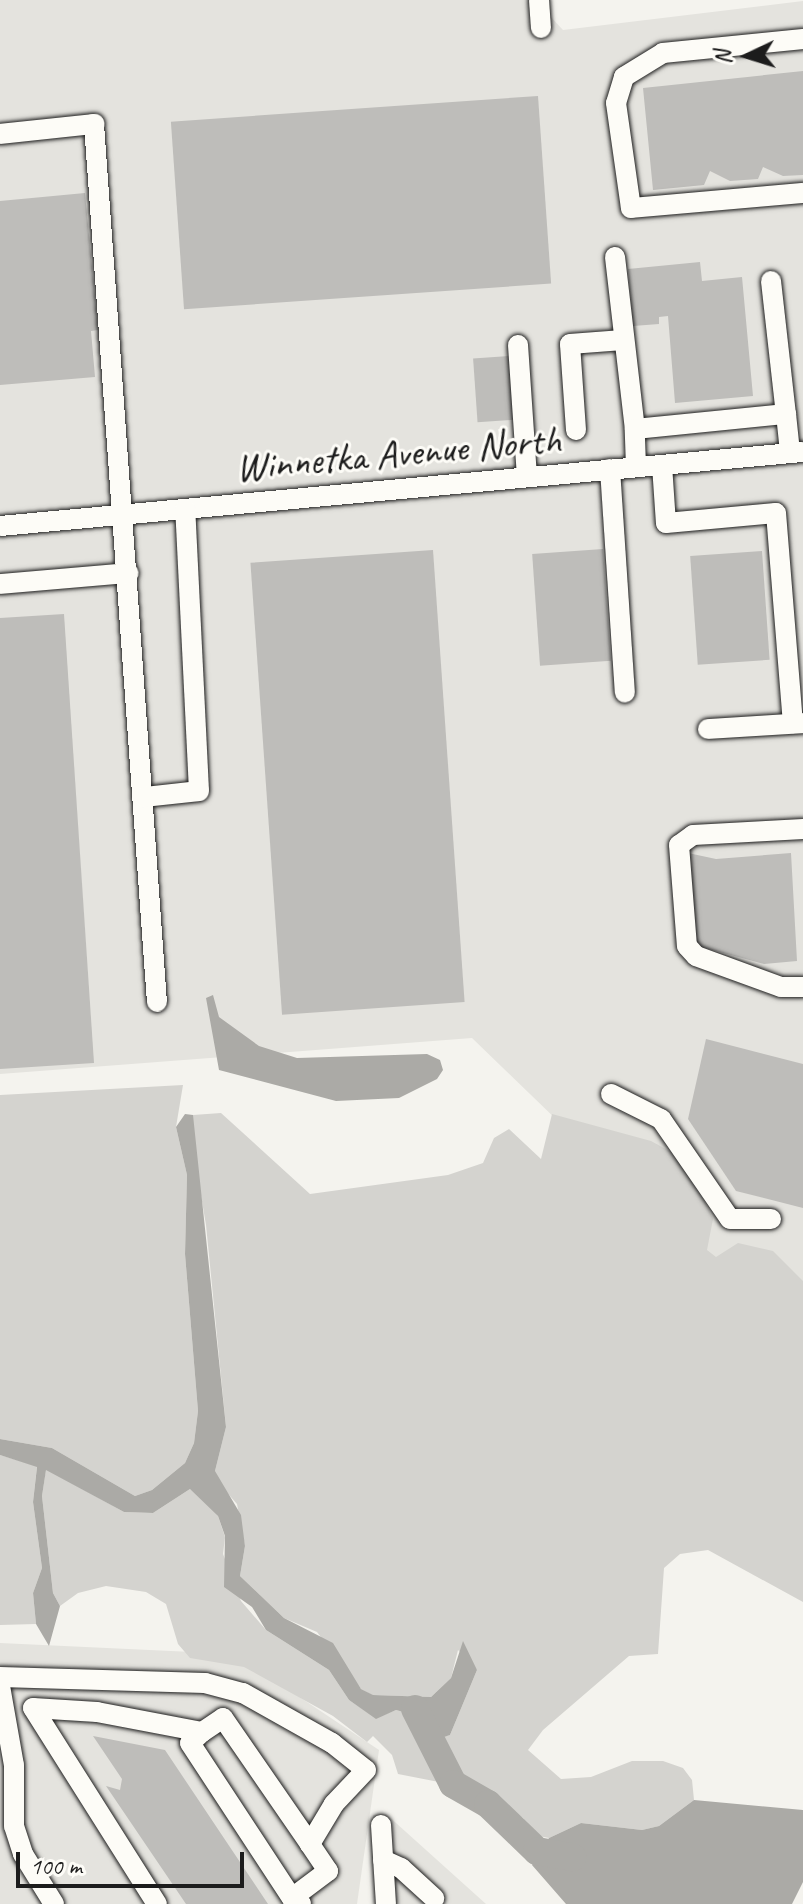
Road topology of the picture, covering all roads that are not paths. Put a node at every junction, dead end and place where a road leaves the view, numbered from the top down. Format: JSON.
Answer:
{"nodes":[{"id":1,"x":539,"y":0,"type":"edge"},
{"id":2,"x":541,"y":28,"type":"dead end"},
{"id":3,"x":803,"y":39,"type":"edge"},
{"id":4,"x":0,"y":134,"type":"edge"},
{"id":5,"x":803,"y":193,"type":"edge"},
{"id":6,"x":615,"y":257,"type":"dead end"},
{"id":7,"x":771,"y":281,"type":"dead end"},
{"id":8,"x":623,"y":340,"type":"junction"},
{"id":9,"x":518,"y":345,"type":"dead end"},
{"id":10,"x":786,"y":414,"type":"junction"},
{"id":11,"x":635,"y":429,"type":"junction"},
{"id":12,"x":576,"y":430,"type":"dead end"},
{"id":13,"x":796,"y":452,"type":"edge"},
{"id":14,"x":662,"y":465,"type":"junction"},
{"id":15,"x":636,"y":467,"type":"junction"},
{"id":16,"x":610,"y":469,"type":"junction"},
{"id":17,"x":527,"y":477,"type":"junction"},
{"id":18,"x":185,"y":509,"type":"junction"},
{"id":19,"x":126,"y":515,"type":"junction"},
{"id":20,"x":0,"y":526,"type":"edge"},
{"id":21,"x":129,"y":573,"type":"junction"},
{"id":22,"x":0,"y":584,"type":"edge"},
{"id":23,"x":625,"y":692,"type":"dead end"},
{"id":24,"x":798,"y":723,"type":"edge"},
{"id":25,"x":708,"y":729,"type":"dead end"},
{"id":26,"x":144,"y":797,"type":"junction"},
{"id":27,"x":802,"y":829,"type":"edge"},
{"id":28,"x":803,"y":845,"type":"edge"},
{"id":29,"x":803,"y":987,"type":"edge"},
{"id":30,"x":157,"y":1002,"type":"dead end"},
{"id":31,"x":611,"y":1094,"type":"dead end"},
{"id":32,"x":771,"y":1219,"type":"dead end"},
{"id":33,"x":0,"y":1677,"type":"edge"},
{"id":34,"x":205,"y":1683,"type":"junction"},
{"id":35,"x":0,"y":1686,"type":"edge"},
{"id":36,"x":33,"y":1708,"type":"junction"},
{"id":37,"x":5,"y":1714,"type":"junction"},
{"id":38,"x":223,"y":1718,"type":"junction"},
{"id":39,"x":202,"y":1732,"type":"junction"},
{"id":40,"x":381,"y":1825,"type":"dead end"},
{"id":41,"x":310,"y":1844,"type":"junction"},
{"id":42,"x":383,"y":1860,"type":"junction"},
{"id":43,"x":434,"y":1898,"type":"dead end"},
{"id":44,"x":297,"y":1901,"type":"edge"},
{"id":45,"x":54,"y":1904,"type":"edge"},
{"id":46,"x":157,"y":1904,"type":"edge"},
{"id":47,"x":386,"y":1904,"type":"edge"}],
"edges":[{"from":1,"to":2,"type":"street"},
{"from":3,"to":5,"type":"street"},
{"from":4,"to":19,"type":"street"},
{"from":6,"to":8,"type":"street"},
{"from":7,"to":10,"type":"street"},
{"from":8,"to":11,"type":"street"},
{"from":8,"to":12,"type":"street"},
{"from":9,"to":17,"type":"street"},
{"from":10,"to":11,"type":"street"},
{"from":10,"to":13,"type":"street"},
{"from":11,"to":15,"type":"street"},
{"from":13,"to":14,"type":"street","name":"Winnetka Avenue North"},
{"from":14,"to":15,"type":"street","name":"Winnetka Avenue North"},
{"from":14,"to":24,"type":"street"},
{"from":15,"to":16,"type":"street","name":"Winnetka Avenue North"},
{"from":16,"to":17,"type":"street","name":"Winnetka Avenue North"},
{"from":16,"to":23,"type":"street"},
{"from":17,"to":18,"type":"street","name":"Winnetka Avenue North"},
{"from":18,"to":19,"type":"street","name":"Winnetka Avenue North"},
{"from":18,"to":26,"type":"street"},
{"from":19,"to":20,"type":"street","name":"Winnetka Avenue North"},
{"from":19,"to":21,"type":"street"},
{"from":21,"to":22,"type":"street"},
{"from":21,"to":26,"type":"street"},
{"from":24,"to":25,"type":"street"},
{"from":26,"to":30,"type":"street"},
{"from":27,"to":28,"type":"street"},
{"from":27,"to":29,"type":"street"},
{"from":31,"to":32,"type":"street"},
{"from":33,"to":34,"type":"street"},
{"from":34,"to":38,"type":"street"},
{"from":34,"to":41,"type":"street"},
{"from":35,"to":37,"type":"street"},
{"from":36,"to":37,"type":"street"},
{"from":36,"to":39,"type":"street"},
{"from":36,"to":46,"type":"street"},
{"from":37,"to":45,"type":"street"},
{"from":38,"to":39,"type":"street"},
{"from":38,"to":41,"type":"street"},
{"from":39,"to":44,"type":"street"},
{"from":40,"to":42,"type":"street"},
{"from":41,"to":44,"type":"street"},
{"from":42,"to":43,"type":"street"},
{"from":42,"to":47,"type":"street"}]}
